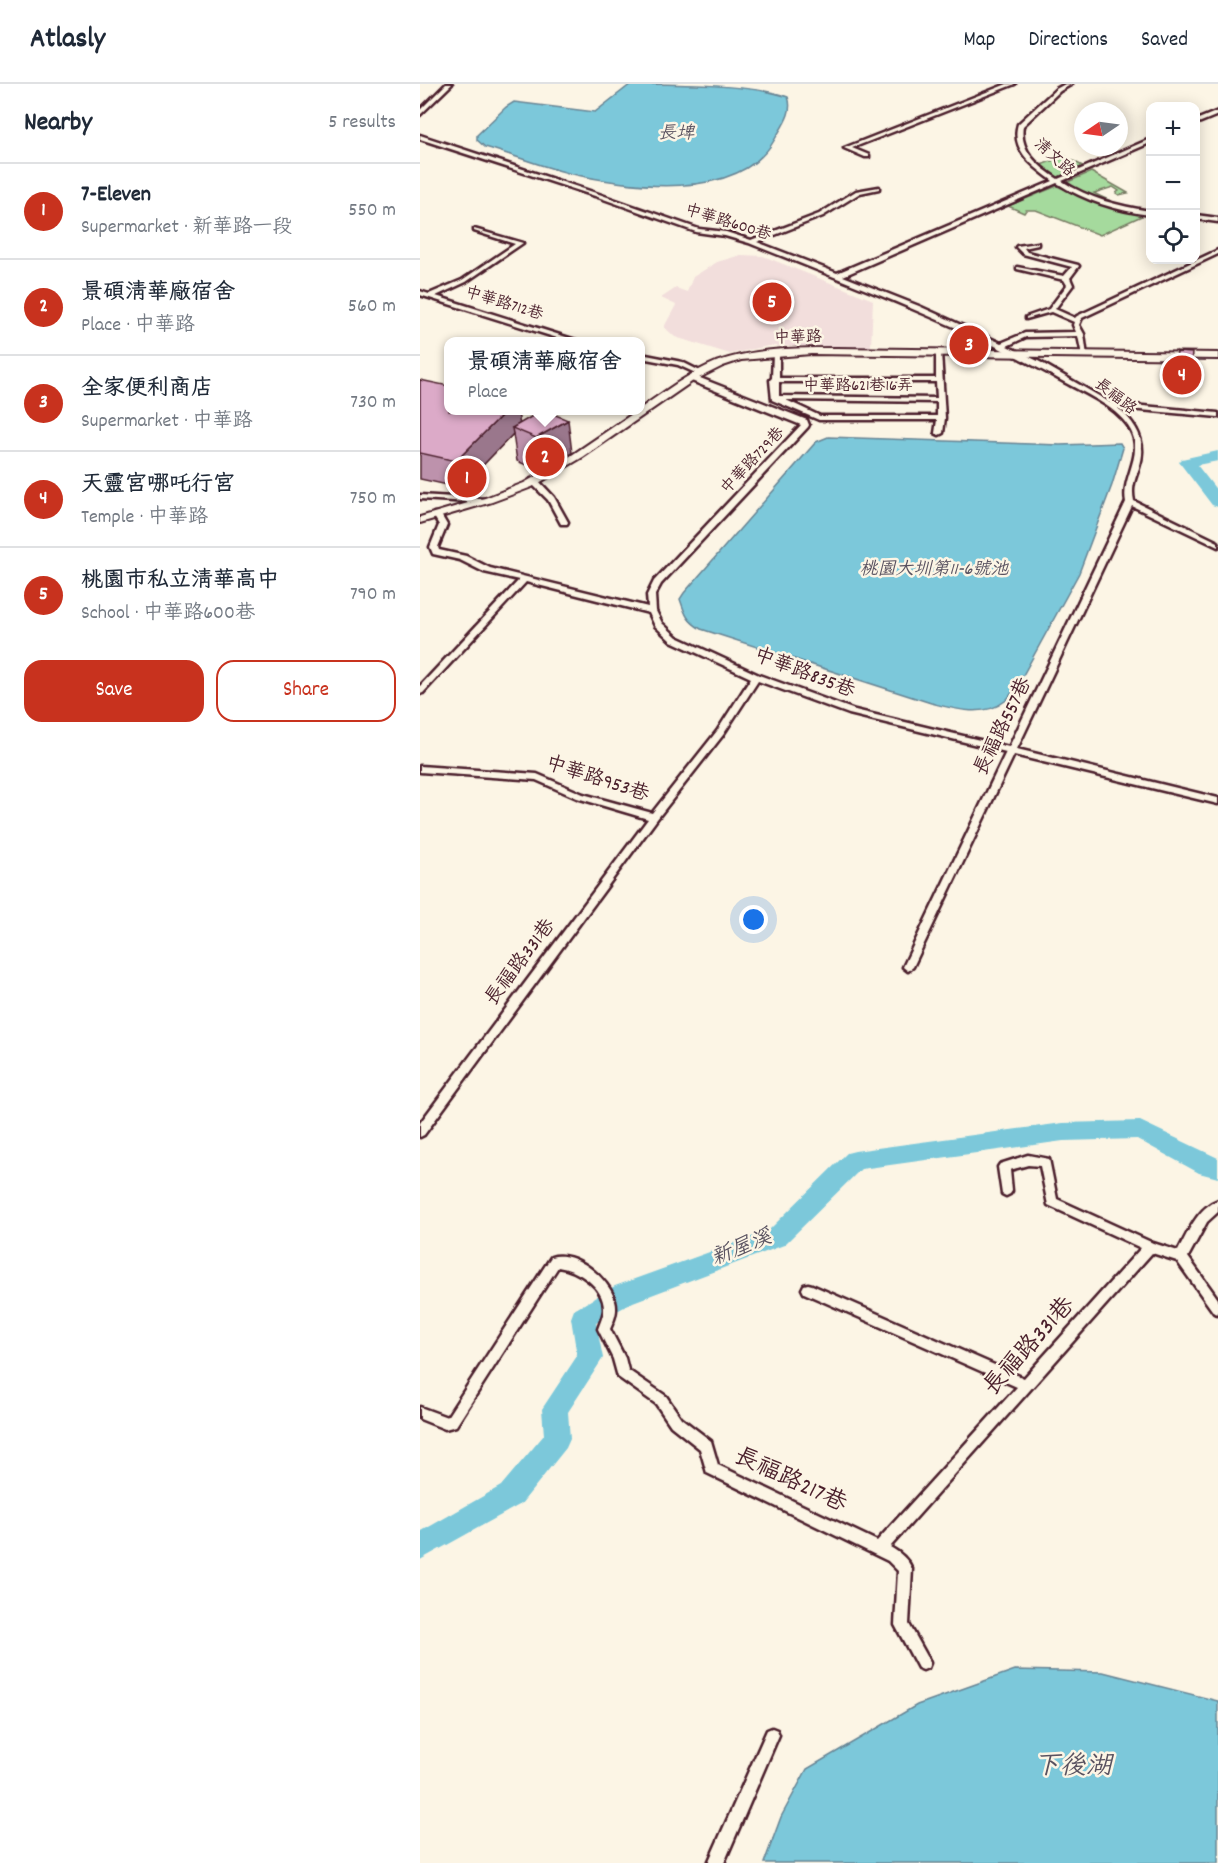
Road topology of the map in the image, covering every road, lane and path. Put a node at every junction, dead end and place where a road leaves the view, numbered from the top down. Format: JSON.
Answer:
{"nodes":[{"id":1,"x":449,"y":84,"type":"edge"},
{"id":2,"x":1012,"y":84,"type":"edge"},
{"id":3,"x":1069,"y":84,"type":"edge"},
{"id":4,"x":420,"y":102,"type":"edge"},
{"id":5,"x":428,"y":104,"type":"junction"},
{"id":6,"x":420,"y":113,"type":"edge"},
{"id":7,"x":1218,"y":113,"type":"edge"},
{"id":8,"x":1200,"y":120,"type":"edge"},
{"id":9,"x":420,"y":137,"type":"edge"},
{"id":10,"x":1146,"y":143,"type":"edge"},
{"id":11,"x":867,"y":156,"type":"dead end"},
{"id":12,"x":1056,"y":181,"type":"junction"},
{"id":13,"x":877,"y":188,"type":"dead end"},
{"id":14,"x":1146,"y":212,"type":"edge"},
{"id":15,"x":1200,"y":218,"type":"edge"},
{"id":16,"x":1218,"y":220,"type":"edge"},
{"id":17,"x":476,"y":230,"type":"dead end"},
{"id":18,"x":751,"y":242,"type":"junction"},
{"id":19,"x":1036,"y":244,"type":"dead end"},
{"id":20,"x":1218,"y":252,"type":"edge"},
{"id":21,"x":1019,"y":268,"type":"dead end"},
{"id":22,"x":836,"y":276,"type":"junction"},
{"id":23,"x":1067,"y":279,"type":"junction"},
{"id":24,"x":420,"y":293,"type":"edge"},
{"id":25,"x":430,"y":296,"type":"junction"},
{"id":26,"x":1050,"y":310,"type":"junction"},
{"id":27,"x":1028,"y":318,"type":"dead end"},
{"id":28,"x":1076,"y":321,"type":"junction"},
{"id":29,"x":1081,"y":334,"type":"junction"},
{"id":30,"x":555,"y":337,"type":"edge"},
{"id":31,"x":1002,"y":345,"type":"junction"},
{"id":32,"x":776,"y":353,"type":"junction"},
{"id":33,"x":939,"y":353,"type":"junction"},
{"id":34,"x":1022,"y":354,"type":"junction"},
{"id":35,"x":1085,"y":355,"type":"junction"},
{"id":36,"x":645,"y":357,"type":"edge"},
{"id":37,"x":1218,"y":357,"type":"edge"},
{"id":38,"x":696,"y":376,"type":"junction"},
{"id":39,"x":774,"y":380,"type":"junction"},
{"id":40,"x":939,"y":380,"type":"junction"},
{"id":41,"x":775,"y":398,"type":"junction"},
{"id":42,"x":940,"y":400,"type":"junction"},
{"id":43,"x":1107,"y":405,"type":"junction"},
{"id":44,"x":645,"y":408,"type":"edge"},
{"id":45,"x":636,"y":415,"type":"edge"},
{"id":46,"x":1218,"y":415,"type":"edge"},
{"id":47,"x":941,"y":418,"type":"junction"},
{"id":48,"x":939,"y":433,"type":"dead end"},
{"id":49,"x":534,"y":481,"type":"junction"},
{"id":50,"x":420,"y":497,"type":"edge"},
{"id":51,"x":486,"y":501,"type":"junction"},
{"id":52,"x":1130,"y":501,"type":"junction"},
{"id":53,"x":437,"y":515,"type":"junction"},
{"id":54,"x":420,"y":520,"type":"edge"},
{"id":55,"x":564,"y":522,"type":"dead end"},
{"id":56,"x":1218,"y":544,"type":"edge"},
{"id":57,"x":525,"y":579,"type":"junction"},
{"id":58,"x":652,"y":611,"type":"junction"},
{"id":59,"x":756,"y":677,"type":"junction"},
{"id":60,"x":420,"y":691,"type":"edge"},
{"id":61,"x":1011,"y":751,"type":"junction"},
{"id":62,"x":420,"y":769,"type":"edge"},
{"id":63,"x":1218,"y":801,"type":"edge"},
{"id":64,"x":654,"y":818,"type":"junction"},
{"id":65,"x":908,"y":967,"type":"dead end"},
{"id":66,"x":420,"y":1132,"type":"edge"},
{"id":67,"x":1006,"y":1191,"type":"dead end"},
{"id":68,"x":1218,"y":1205,"type":"edge"},
{"id":69,"x":1150,"y":1247,"type":"junction"},
{"id":70,"x":1181,"y":1257,"type":"junction"},
{"id":71,"x":808,"y":1289,"type":"dead end"},
{"id":72,"x":1218,"y":1309,"type":"edge"},
{"id":73,"x":1027,"y":1385,"type":"junction"},
{"id":74,"x":420,"y":1413,"type":"edge"},
{"id":75,"x":879,"y":1549,"type":"junction"},
{"id":76,"x":923,"y":1663,"type":"dead end"},
{"id":77,"x":772,"y":1735,"type":"dead end"},
{"id":78,"x":716,"y":1863,"type":"edge"}],
"edges":[{"from":1,"to":5,"type":"street"},
{"from":2,"to":11,"type":"street"},
{"from":3,"to":12,"type":"street","name":"清文路"},
{"from":4,"to":5,"type":"street"},
{"from":5,"to":6,"type":"street"},
{"from":7,"to":8,"type":"street"},
{"from":9,"to":18,"type":"street","name":"中華路600巷"},
{"from":10,"to":12,"type":"street"},
{"from":12,"to":14,"type":"street","name":"清文路"},
{"from":12,"to":22,"type":"street"},
{"from":13,"to":18,"type":"street"},
{"from":15,"to":16,"type":"street"},
{"from":17,"to":25,"type":"street"},
{"from":18,"to":22,"type":"street","name":"中華路600巷"},
{"from":19,"to":23,"type":"street"},
{"from":20,"to":28,"type":"street"},
{"from":21,"to":23,"type":"street"},
{"from":22,"to":31,"type":"street","name":"中華路600巷"},
{"from":23,"to":26,"type":"street"},
{"from":24,"to":25,"type":"street","name":"中華路712巷"},
{"from":25,"to":30,"type":"street","name":"中華路712巷"},
{"from":26,"to":27,"type":"street"},
{"from":26,"to":28,"type":"street"},
{"from":28,"to":29,"type":"street"},
{"from":29,"to":31,"type":"street"},
{"from":29,"to":35,"type":"street"},
{"from":31,"to":34,"type":"street","name":"中華路600巷"},
{"from":32,"to":33,"type":"main road","name":"中華路"},
{"from":32,"to":38,"type":"main road","name":"中華路"},
{"from":32,"to":39,"type":"street"},
{"from":33,"to":34,"type":"main road","name":"中華路"},
{"from":33,"to":40,"type":"street"},
{"from":34,"to":35,"type":"main road","name":"中華路"},
{"from":34,"to":43,"type":"street","name":"長福路"},
{"from":35,"to":37,"type":"main road","name":"中華路"},
{"from":36,"to":38,"type":"street"},
{"from":38,"to":44,"type":"main road","name":"中華路"},
{"from":38,"to":58,"type":"street","name":"中華路729巷"},
{"from":39,"to":40,"type":"street"},
{"from":39,"to":41,"type":"street"},
{"from":40,"to":42,"type":"street"},
{"from":41,"to":42,"type":"street","name":"中華路621巷16弄"},
{"from":41,"to":47,"type":"street"},
{"from":42,"to":47,"type":"street"},
{"from":43,"to":46,"type":"street"},
{"from":43,"to":52,"type":"street","name":"長福路"},
{"from":45,"to":49,"type":"main road","name":"中華路"},
{"from":47,"to":48,"type":"street"},
{"from":49,"to":51,"type":"main road","name":"中華路"},
{"from":49,"to":55,"type":"street"},
{"from":50,"to":51,"type":"street"},
{"from":51,"to":53,"type":"main road","name":"中華路"},
{"from":52,"to":56,"type":"street"},
{"from":52,"to":61,"type":"street","name":"長福路557巷"},
{"from":53,"to":54,"type":"main road","name":"中華路"},
{"from":53,"to":57,"type":"street"},
{"from":57,"to":58,"type":"street"},
{"from":57,"to":60,"type":"street"},
{"from":58,"to":59,"type":"street","name":"中華路835巷"},
{"from":59,"to":61,"type":"street","name":"中華路835巷"},
{"from":59,"to":64,"type":"street","name":"長福路331巷"},
{"from":61,"to":63,"type":"street","name":"中華路835巷"},
{"from":61,"to":65,"type":"street","name":"長福路557巷"},
{"from":62,"to":64,"type":"street","name":"中華路953巷"},
{"from":64,"to":66,"type":"street","name":"長福路331巷"},
{"from":67,"to":69,"type":"street"},
{"from":68,"to":70,"type":"street"},
{"from":69,"to":70,"type":"street"},
{"from":69,"to":73,"type":"street","name":"長福路331巷"},
{"from":70,"to":72,"type":"street"},
{"from":71,"to":73,"type":"street"},
{"from":73,"to":75,"type":"street","name":"長福路331巷"},
{"from":74,"to":75,"type":"street","name":"長福路217巷"},
{"from":75,"to":76,"type":"street","name":"長福路217巷"},
{"from":77,"to":78,"type":"street"}]}
